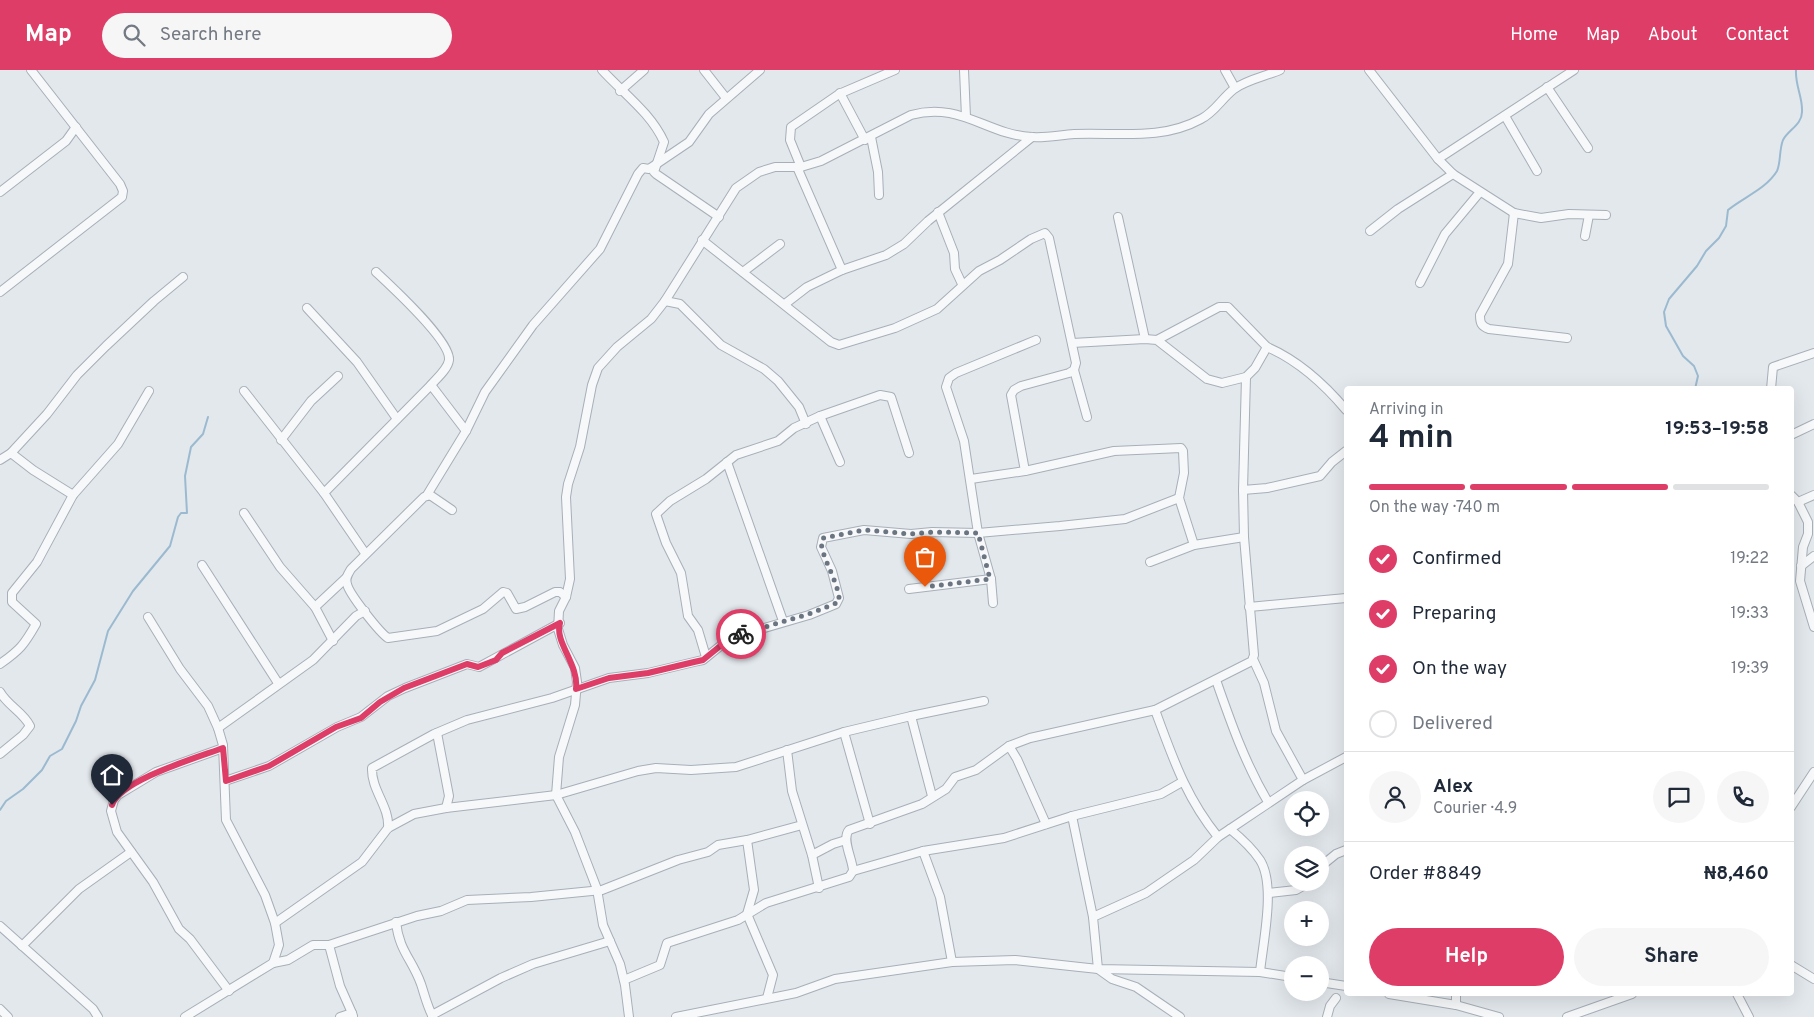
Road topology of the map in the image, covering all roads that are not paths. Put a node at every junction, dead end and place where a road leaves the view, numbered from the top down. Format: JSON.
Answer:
{"nodes":[{"id":1,"x":32,"y":70,"type":"edge"},
{"id":2,"x":602,"y":70,"type":"edge"},
{"id":3,"x":644,"y":70,"type":"edge"},
{"id":4,"x":704,"y":70,"type":"edge"},
{"id":5,"x":760,"y":70,"type":"edge"},
{"id":6,"x":895,"y":70,"type":"edge"},
{"id":7,"x":964,"y":70,"type":"edge"},
{"id":8,"x":1225,"y":70,"type":"edge"},
{"id":9,"x":1280,"y":70,"type":"edge"},
{"id":10,"x":1369,"y":70,"type":"edge"},
{"id":11,"x":1574,"y":70,"type":"edge"},
{"id":12,"x":1548,"y":87,"type":"junction"},
{"id":13,"x":1235,"y":88,"type":"junction"},
{"id":14,"x":620,"y":91,"type":"junction"},
{"id":15,"x":840,"y":93,"type":"junction"},
{"id":16,"x":726,"y":98,"type":"junction"},
{"id":17,"x":1505,"y":116,"type":"junction"},
{"id":18,"x":966,"y":117,"type":"junction"},
{"id":19,"x":76,"y":128,"type":"junction"},
{"id":20,"x":1032,"y":137,"type":"junction"},
{"id":21,"x":868,"y":139,"type":"junction"},
{"id":22,"x":1588,"y":148,"type":"dead end"},
{"id":23,"x":1438,"y":160,"type":"junction"},
{"id":24,"x":658,"y":162,"type":"junction"},
{"id":25,"x":799,"y":167,"type":"junction"},
{"id":26,"x":652,"y":170,"type":"junction"},
{"id":27,"x":1538,"y":171,"type":"dead end"},
{"id":28,"x":1454,"y":174,"type":"junction"},
{"id":29,"x":0,"y":192,"type":"edge"},
{"id":30,"x":1480,"y":192,"type":"junction"},
{"id":31,"x":879,"y":195,"type":"dead end"},
{"id":32,"x":938,"y":212,"type":"junction"},
{"id":33,"x":1514,"y":213,"type":"junction"},
{"id":34,"x":1589,"y":215,"type":"junction"},
{"id":35,"x":1606,"y":215,"type":"dead end"},
{"id":36,"x":719,"y":216,"type":"junction"},
{"id":37,"x":1118,"y":218,"type":"dead end"},
{"id":38,"x":1370,"y":231,"type":"dead end"},
{"id":39,"x":1585,"y":236,"type":"dead end"},
{"id":40,"x":702,"y":240,"type":"junction"},
{"id":41,"x":780,"y":244,"type":"dead end"},
{"id":42,"x":842,"y":270,"type":"junction"},
{"id":43,"x":376,"y":272,"type":"dead end"},
{"id":44,"x":744,"y":272,"type":"junction"},
{"id":45,"x":183,"y":278,"type":"dead end"},
{"id":46,"x":1420,"y":283,"type":"dead end"},
{"id":47,"x":962,"y":284,"type":"junction"},
{"id":48,"x":0,"y":292,"type":"edge"},
{"id":49,"x":665,"y":301,"type":"junction"},
{"id":50,"x":786,"y":304,"type":"junction"},
{"id":51,"x":307,"y":308,"type":"dead end"},
{"id":52,"x":1567,"y":338,"type":"dead end"},
{"id":53,"x":1145,"y":339,"type":"junction"},
{"id":54,"x":1036,"y":340,"type":"dead end"},
{"id":55,"x":1157,"y":340,"type":"junction"},
{"id":56,"x":1072,"y":343,"type":"junction"},
{"id":57,"x":1267,"y":348,"type":"junction"},
{"id":58,"x":1814,"y":353,"type":"edge"},
{"id":59,"x":1074,"y":370,"type":"junction"},
{"id":60,"x":338,"y":376,"type":"dead end"},
{"id":61,"x":1246,"y":377,"type":"junction"},
{"id":62,"x":431,"y":385,"type":"junction"},
{"id":63,"x":1771,"y":386,"type":"edge"},
{"id":64,"x":244,"y":390,"type":"dead end"},
{"id":65,"x":148,"y":391,"type":"dead end"},
{"id":66,"x":1344,"y":408,"type":"edge"},
{"id":67,"x":820,"y":416,"type":"junction"},
{"id":68,"x":1087,"y":417,"type":"dead end"},
{"id":69,"x":397,"y":419,"type":"junction"},
{"id":70,"x":806,"y":424,"type":"junction"},
{"id":71,"x":1814,"y":424,"type":"edge"},
{"id":72,"x":466,"y":431,"type":"junction"},
{"id":73,"x":1794,"y":434,"type":"edge"},
{"id":74,"x":281,"y":440,"type":"junction"},
{"id":75,"x":11,"y":453,"type":"junction"},
{"id":76,"x":909,"y":453,"type":"dead end"},
{"id":77,"x":1344,"y":453,"type":"edge"},
{"id":78,"x":0,"y":460,"type":"edge"},
{"id":79,"x":727,"y":462,"type":"junction"},
{"id":80,"x":840,"y":462,"type":"dead end"},
{"id":81,"x":1025,"y":471,"type":"junction"},
{"id":82,"x":971,"y":479,"type":"junction"},
{"id":83,"x":1243,"y":490,"type":"junction"},
{"id":84,"x":324,"y":493,"type":"junction"},
{"id":85,"x":73,"y":495,"type":"junction"},
{"id":86,"x":427,"y":495,"type":"junction"},
{"id":87,"x":1814,"y":495,"type":"edge"},
{"id":88,"x":1179,"y":498,"type":"junction"},
{"id":89,"x":1794,"y":498,"type":"edge"},
{"id":90,"x":1798,"y":502,"type":"junction"},
{"id":91,"x":452,"y":510,"type":"dead end"},
{"id":92,"x":244,"y":513,"type":"dead end"},
{"id":93,"x":978,"y":533,"type":"junction"},
{"id":94,"x":1244,"y":537,"type":"junction"},
{"id":95,"x":1194,"y":545,"type":"junction"},
{"id":96,"x":365,"y":553,"type":"junction"},
{"id":97,"x":1814,"y":556,"type":"edge"},
{"id":98,"x":1150,"y":562,"type":"dead end"},
{"id":99,"x":202,"y":565,"type":"dead end"},
{"id":100,"x":1801,"y":566,"type":"junction"},
{"id":101,"x":346,"y":578,"type":"junction"},
{"id":102,"x":990,"y":579,"type":"junction"},
{"id":103,"x":909,"y":589,"type":"dead end"},
{"id":104,"x":566,"y":597,"type":"junction"},
{"id":105,"x":1344,"y":598,"type":"edge"},
{"id":106,"x":993,"y":603,"type":"dead end"},
{"id":107,"x":315,"y":607,"type":"junction"},
{"id":108,"x":1249,"y":607,"type":"junction"},
{"id":109,"x":365,"y":611,"type":"junction"},
{"id":110,"x":148,"y":617,"type":"dead end"},
{"id":111,"x":783,"y":621,"type":"junction"},
{"id":112,"x":560,"y":623,"type":"junction"},
{"id":113,"x":1814,"y":627,"type":"edge"},
{"id":114,"x":333,"y":641,"type":"junction"},
{"id":115,"x":706,"y":657,"type":"junction"},
{"id":116,"x":1253,"y":658,"type":"junction"},
{"id":117,"x":0,"y":664,"type":"edge"},
{"id":118,"x":1216,"y":680,"type":"junction"},
{"id":119,"x":278,"y":683,"type":"junction"},
{"id":120,"x":576,"y":689,"type":"junction"},
{"id":121,"x":0,"y":692,"type":"edge"},
{"id":122,"x":984,"y":701,"type":"dead end"},
{"id":123,"x":1156,"y":710,"type":"junction"},
{"id":124,"x":911,"y":716,"type":"junction"},
{"id":125,"x":218,"y":728,"type":"junction"},
{"id":126,"x":844,"y":732,"type":"junction"},
{"id":127,"x":437,"y":733,"type":"junction"},
{"id":128,"x":1009,"y":746,"type":"junction"},
{"id":129,"x":223,"y":748,"type":"junction"},
{"id":130,"x":787,"y":750,"type":"junction"},
{"id":131,"x":0,"y":754,"type":"edge"},
{"id":132,"x":1344,"y":758,"type":"edge"},
{"id":133,"x":1814,"y":772,"type":"edge"},
{"id":134,"x":1303,"y":780,"type":"junction"},
{"id":135,"x":226,"y":781,"type":"junction"},
{"id":136,"x":1182,"y":782,"type":"junction"},
{"id":137,"x":556,"y":795,"type":"junction"},
{"id":138,"x":932,"y":796,"type":"junction"},
{"id":139,"x":1268,"y":802,"type":"junction"},
{"id":140,"x":1794,"y":802,"type":"edge"},
{"id":141,"x":446,"y":808,"type":"junction"},
{"id":142,"x":1072,"y":816,"type":"junction"},
{"id":143,"x":870,"y":824,"type":"junction"},
{"id":144,"x":1046,"y":824,"type":"junction"},
{"id":145,"x":802,"y":825,"type":"junction"},
{"id":146,"x":388,"y":828,"type":"junction"},
{"id":147,"x":1230,"y":829,"type":"junction"},
{"id":148,"x":1218,"y":836,"type":"junction"},
{"id":149,"x":747,"y":840,"type":"junction"},
{"id":150,"x":846,"y":840,"type":"junction"},
{"id":151,"x":923,"y":850,"type":"junction"},
{"id":152,"x":1344,"y":851,"type":"edge"},
{"id":153,"x":131,"y":852,"type":"junction"},
{"id":154,"x":812,"y":855,"type":"junction"},
{"id":155,"x":1329,"y":860,"type":"edge"},
{"id":156,"x":853,"y":871,"type":"junction"},
{"id":157,"x":819,"y":888,"type":"junction"},
{"id":158,"x":597,"y":891,"type":"junction"},
{"id":159,"x":1287,"y":891,"type":"edge"},
{"id":160,"x":1269,"y":893,"type":"junction"},
{"id":161,"x":747,"y":914,"type":"junction"},
{"id":162,"x":1093,"y":917,"type":"junction"},
{"id":163,"x":396,"y":922,"type":"junction"},
{"id":164,"x":275,"y":923,"type":"junction"},
{"id":165,"x":0,"y":926,"type":"edge"},
{"id":166,"x":610,"y":941,"type":"junction"},
{"id":167,"x":329,"y":945,"type":"junction"},
{"id":168,"x":22,"y":946,"type":"junction"},
{"id":169,"x":952,"y":962,"type":"junction"},
{"id":170,"x":273,"y":963,"type":"junction"},
{"id":171,"x":1794,"y":968,"type":"edge"},
{"id":172,"x":1098,"y":969,"type":"junction"},
{"id":173,"x":1260,"y":972,"type":"junction"},
{"id":174,"x":1284,"y":976,"type":"edge"},
{"id":175,"x":1814,"y":979,"type":"edge"},
{"id":176,"x":624,"y":980,"type":"junction"},
{"id":177,"x":1329,"y":983,"type":"edge"},
{"id":178,"x":1344,"y":986,"type":"edge"},
{"id":179,"x":229,"y":991,"type":"junction"},
{"id":180,"x":1402,"y":996,"type":"edge"},
{"id":181,"x":1456,"y":996,"type":"edge"},
{"id":182,"x":1626,"y":996,"type":"edge"},
{"id":183,"x":1738,"y":996,"type":"edge"},
{"id":184,"x":767,"y":998,"type":"junction"},
{"id":185,"x":1336,"y":998,"type":"dead end"},
{"id":186,"x":1456,"y":1005,"type":"junction"},
{"id":187,"x":0,"y":1009,"type":"edge"},
{"id":188,"x":353,"y":1015,"type":"edge"},
{"id":189,"x":433,"y":1016,"type":"edge"},
{"id":190,"x":8,"y":1017,"type":"edge"},
{"id":191,"x":98,"y":1017,"type":"edge"},
{"id":192,"x":185,"y":1017,"type":"edge"},
{"id":193,"x":340,"y":1017,"type":"edge"},
{"id":194,"x":629,"y":1017,"type":"edge"},
{"id":195,"x":676,"y":1017,"type":"edge"},
{"id":196,"x":1180,"y":1017,"type":"edge"},
{"id":197,"x":1327,"y":1017,"type":"edge"},
{"id":198,"x":1499,"y":1017,"type":"edge"},
{"id":199,"x":1567,"y":1017,"type":"edge"},
{"id":200,"x":1749,"y":1017,"type":"edge"}],
"edges":[{"from":1,"to":19,"type":"street"},
{"from":2,"to":14,"type":"street"},
{"from":3,"to":14,"type":"street"},
{"from":4,"to":16,"type":"street"},
{"from":5,"to":16,"type":"street"},
{"from":6,"to":15,"type":"street"},
{"from":7,"to":18,"type":"street"},
{"from":8,"to":13,"type":"street"},
{"from":9,"to":13,"type":"street"},
{"from":10,"to":23,"type":"street"},
{"from":11,"to":12,"type":"street"},
{"from":12,"to":17,"type":"street"},
{"from":12,"to":22,"type":"street"},
{"from":13,"to":20,"type":"street"},
{"from":14,"to":24,"type":"street"},
{"from":15,"to":21,"type":"street"},
{"from":15,"to":25,"type":"street"},
{"from":16,"to":24,"type":"street"},
{"from":17,"to":23,"type":"street"},
{"from":17,"to":27,"type":"street"},
{"from":18,"to":20,"type":"street"},
{"from":18,"to":21,"type":"street"},
{"from":19,"to":29,"type":"street"},
{"from":19,"to":48,"type":"street"},
{"from":20,"to":32,"type":"street"},
{"from":21,"to":25,"type":"street"},
{"from":21,"to":31,"type":"street"},
{"from":23,"to":28,"type":"street"},
{"from":24,"to":26,"type":"street"},
{"from":25,"to":36,"type":"street"},
{"from":25,"to":42,"type":"street"},
{"from":26,"to":36,"type":"street"},
{"from":26,"to":72,"type":"street"},
{"from":28,"to":30,"type":"street"},
{"from":28,"to":38,"type":"street"},
{"from":30,"to":33,"type":"street"},
{"from":30,"to":46,"type":"street"},
{"from":32,"to":42,"type":"street"},
{"from":32,"to":47,"type":"street"},
{"from":33,"to":34,"type":"street"},
{"from":33,"to":52,"type":"street"},
{"from":34,"to":35,"type":"street"},
{"from":34,"to":39,"type":"street"},
{"from":36,"to":40,"type":"street"},
{"from":37,"to":53,"type":"street"},
{"from":40,"to":44,"type":"street"},
{"from":40,"to":49,"type":"street"},
{"from":41,"to":44,"type":"street"},
{"from":42,"to":50,"type":"street"},
{"from":43,"to":62,"type":"street"},
{"from":44,"to":50,"type":"street"},
{"from":45,"to":75,"type":"street"},
{"from":47,"to":50,"type":"street"},
{"from":47,"to":56,"type":"street"},
{"from":49,"to":70,"type":"street"},
{"from":49,"to":104,"type":"street"},
{"from":51,"to":69,"type":"street"},
{"from":53,"to":55,"type":"street"},
{"from":53,"to":56,"type":"street"},
{"from":54,"to":82,"type":"street"},
{"from":55,"to":57,"type":"street"},
{"from":55,"to":61,"type":"street"},
{"from":56,"to":59,"type":"street"},
{"from":57,"to":61,"type":"street"},
{"from":57,"to":66,"type":"street"},
{"from":58,"to":63,"type":"street"},
{"from":59,"to":68,"type":"street"},
{"from":59,"to":81,"type":"street"},
{"from":60,"to":74,"type":"street"},
{"from":61,"to":83,"type":"street"},
{"from":62,"to":69,"type":"street"},
{"from":62,"to":72,"type":"street"},
{"from":64,"to":74,"type":"street"},
{"from":65,"to":85,"type":"street"},
{"from":67,"to":70,"type":"street"},
{"from":67,"to":76,"type":"street"},
{"from":67,"to":80,"type":"street"},
{"from":69,"to":84,"type":"street"},
{"from":70,"to":79,"type":"street"},
{"from":71,"to":73,"type":"street"},
{"from":72,"to":86,"type":"street"},
{"from":74,"to":84,"type":"street"},
{"from":75,"to":78,"type":"street"},
{"from":75,"to":85,"type":"street"},
{"from":77,"to":83,"type":"street"},
{"from":79,"to":111,"type":"street"},
{"from":79,"to":115,"type":"street"},
{"from":81,"to":82,"type":"street"},
{"from":81,"to":88,"type":"street"},
{"from":82,"to":93,"type":"street"},
{"from":83,"to":94,"type":"street"},
{"from":84,"to":96,"type":"street"},
{"from":85,"to":117,"type":"street"},
{"from":86,"to":91,"type":"street"},
{"from":86,"to":96,"type":"street"},
{"from":87,"to":90,"type":"street"},
{"from":88,"to":93,"type":"street"},
{"from":88,"to":95,"type":"street"},
{"from":89,"to":90,"type":"street"},
{"from":90,"to":100,"type":"street"},
{"from":92,"to":107,"type":"street"},
{"from":93,"to":102,"type":"street"},
{"from":93,"to":111,"type":"street"},
{"from":94,"to":95,"type":"street"},
{"from":94,"to":108,"type":"street"},
{"from":95,"to":98,"type":"street"},
{"from":96,"to":101,"type":"street"},
{"from":97,"to":100,"type":"street"},
{"from":99,"to":119,"type":"street"},
{"from":100,"to":113,"type":"street"},
{"from":101,"to":107,"type":"street"},
{"from":101,"to":109,"type":"street"},
{"from":102,"to":103,"type":"street"},
{"from":102,"to":106,"type":"street"},
{"from":104,"to":109,"type":"street"},
{"from":104,"to":112,"type":"street"},
{"from":105,"to":108,"type":"street"},
{"from":107,"to":114,"type":"street"},
{"from":108,"to":116,"type":"street"},
{"from":109,"to":114,"type":"street"},
{"from":110,"to":125,"type":"street"},
{"from":111,"to":115,"type":"street"},
{"from":112,"to":120,"type":"street"},
{"from":112,"to":135,"type":"street"},
{"from":114,"to":119,"type":"street"},
{"from":115,"to":120,"type":"street"},
{"from":116,"to":118,"type":"street"},
{"from":116,"to":134,"type":"street"},
{"from":118,"to":123,"type":"street"},
{"from":118,"to":139,"type":"street"},
{"from":119,"to":125,"type":"street"},
{"from":120,"to":127,"type":"street"},
{"from":120,"to":137,"type":"street"},
{"from":121,"to":131,"type":"street"},
{"from":122,"to":124,"type":"street"},
{"from":123,"to":128,"type":"street"},
{"from":123,"to":136,"type":"street"},
{"from":124,"to":126,"type":"street"},
{"from":124,"to":138,"type":"street"},
{"from":125,"to":129,"type":"street"},
{"from":126,"to":130,"type":"street"},
{"from":126,"to":143,"type":"street"},
{"from":127,"to":141,"type":"street"},
{"from":127,"to":146,"type":"street"},
{"from":128,"to":138,"type":"street"},
{"from":128,"to":144,"type":"street"},
{"from":129,"to":135,"type":"street"},
{"from":129,"to":153,"type":"street"},
{"from":130,"to":137,"type":"street"},
{"from":130,"to":145,"type":"street"},
{"from":132,"to":134,"type":"street"},
{"from":133,"to":140,"type":"street"},
{"from":134,"to":139,"type":"street"},
{"from":135,"to":164,"type":"street"},
{"from":136,"to":142,"type":"street"},
{"from":136,"to":148,"type":"street"},
{"from":137,"to":141,"type":"street"},
{"from":137,"to":158,"type":"street"},
{"from":138,"to":143,"type":"street"},
{"from":139,"to":147,"type":"street"},
{"from":141,"to":146,"type":"street"},
{"from":142,"to":144,"type":"street"},
{"from":142,"to":162,"type":"street"},
{"from":143,"to":150,"type":"street"},
{"from":144,"to":151,"type":"street"},
{"from":145,"to":149,"type":"street"},
{"from":145,"to":154,"type":"street"},
{"from":146,"to":164,"type":"street"},
{"from":147,"to":148,"type":"street"},
{"from":147,"to":160,"type":"street"},
{"from":148,"to":162,"type":"street"},
{"from":149,"to":158,"type":"street"},
{"from":149,"to":161,"type":"street"},
{"from":150,"to":154,"type":"street"},
{"from":150,"to":156,"type":"street"},
{"from":151,"to":156,"type":"street"},
{"from":151,"to":169,"type":"street"},
{"from":152,"to":155,"type":"street"},
{"from":153,"to":168,"type":"street"},
{"from":153,"to":179,"type":"street"},
{"from":154,"to":157,"type":"street"},
{"from":156,"to":157,"type":"street"},
{"from":157,"to":161,"type":"street"},
{"from":158,"to":163,"type":"street"},
{"from":158,"to":166,"type":"street"},
{"from":159,"to":160,"type":"street"},
{"from":160,"to":173,"type":"street"},
{"from":161,"to":176,"type":"street"},
{"from":161,"to":184,"type":"street"},
{"from":162,"to":172,"type":"street"},
{"from":163,"to":167,"type":"street"},
{"from":163,"to":189,"type":"street"},
{"from":164,"to":170,"type":"street"},
{"from":165,"to":168,"type":"street"},
{"from":166,"to":176,"type":"street"},
{"from":166,"to":189,"type":"street"},
{"from":167,"to":170,"type":"street"},
{"from":167,"to":188,"type":"street"},
{"from":168,"to":191,"type":"street"},
{"from":169,"to":172,"type":"street"},
{"from":169,"to":184,"type":"street"},
{"from":170,"to":179,"type":"street"},
{"from":171,"to":175,"type":"street"},
{"from":172,"to":173,"type":"street"},
{"from":172,"to":196,"type":"street"},
{"from":173,"to":174,"type":"street"},
{"from":176,"to":194,"type":"street"},
{"from":177,"to":178,"type":"street"},
{"from":179,"to":192,"type":"street"},
{"from":180,"to":186,"type":"street"},
{"from":181,"to":186,"type":"street"},
{"from":182,"to":199,"type":"street"},
{"from":183,"to":200,"type":"street"},
{"from":184,"to":195,"type":"street"},
{"from":185,"to":197,"type":"street"},
{"from":186,"to":198,"type":"street"},
{"from":187,"to":190,"type":"street"},
{"from":188,"to":193,"type":"street"}]}
